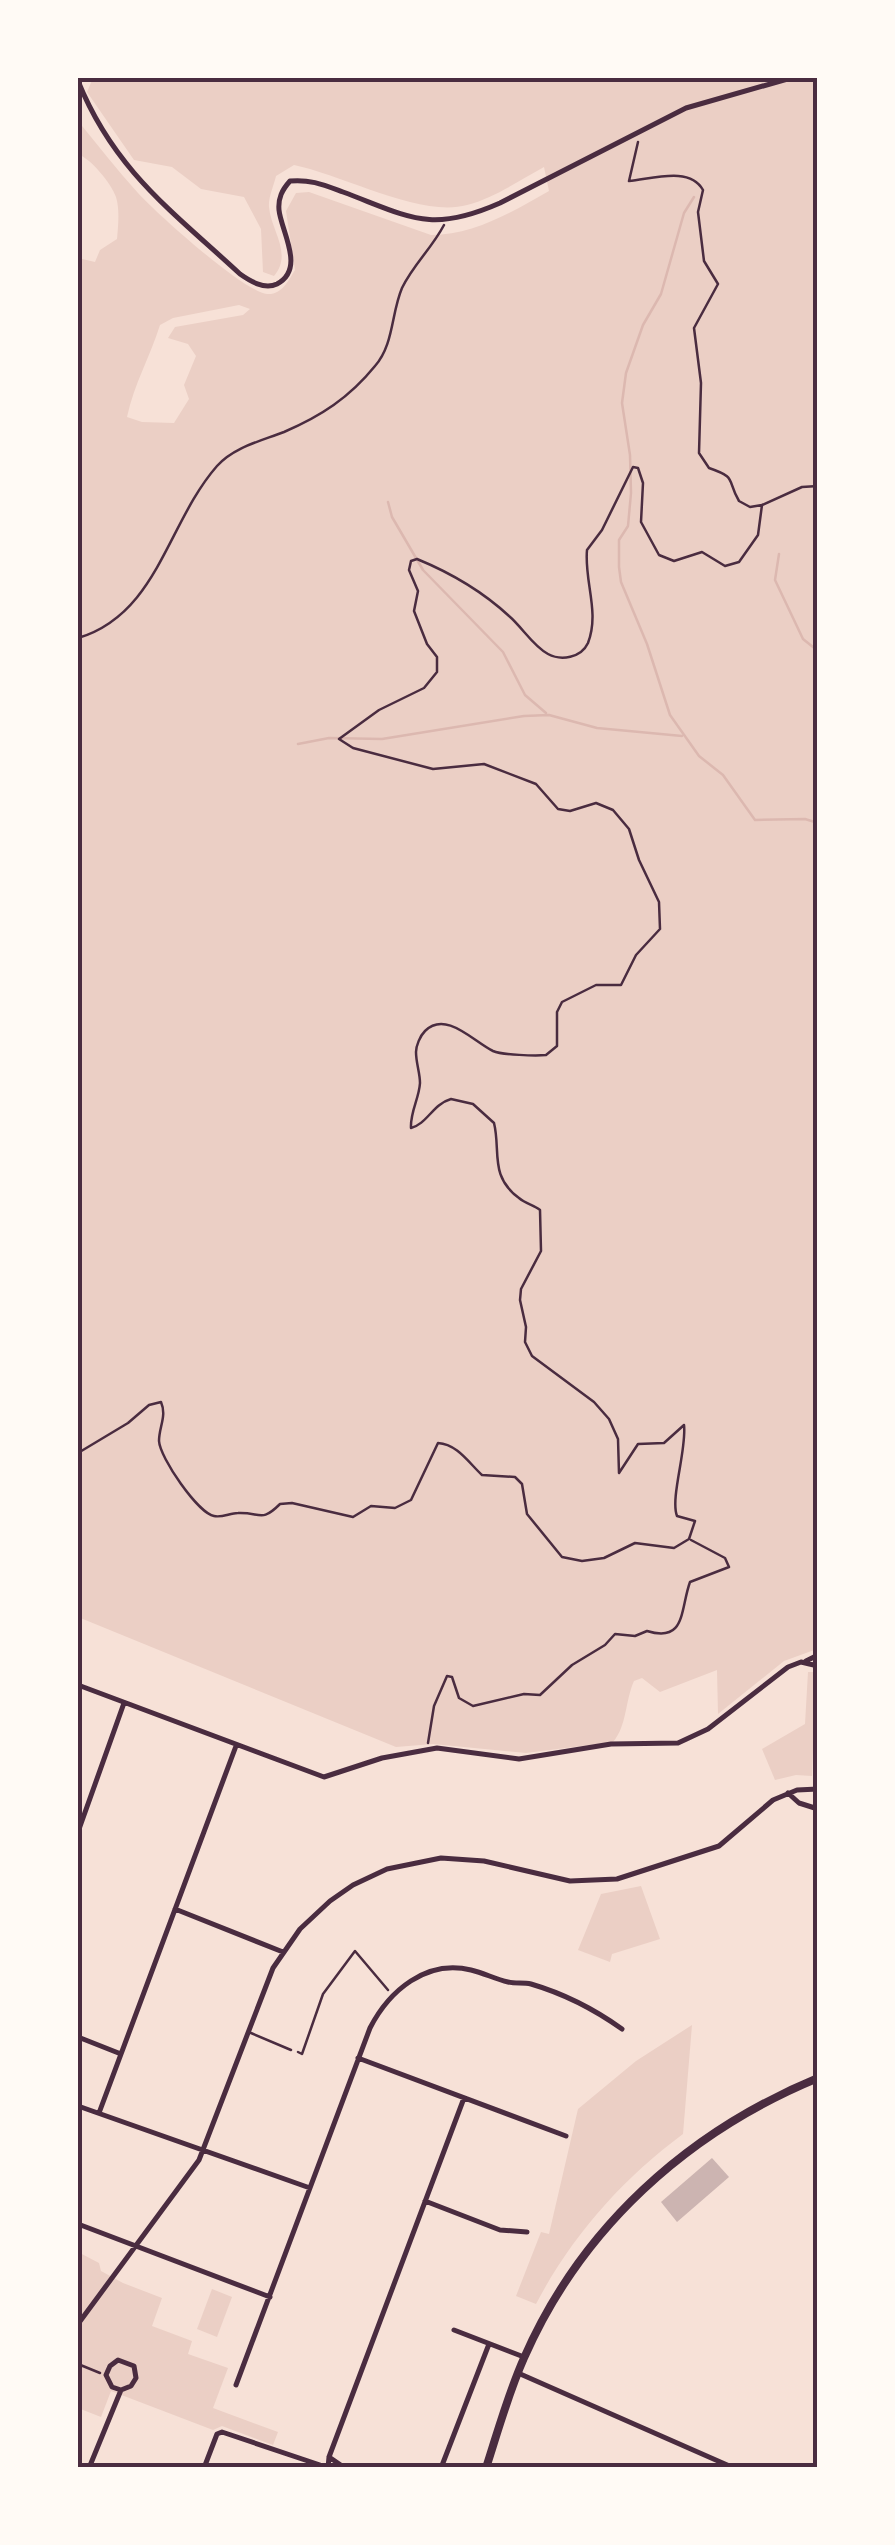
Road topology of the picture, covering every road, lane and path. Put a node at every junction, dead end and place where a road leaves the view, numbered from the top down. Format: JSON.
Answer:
{"nodes":[{"id":1,"x":791,"y":78,"type":"edge"},
{"id":2,"x":78,"y":81,"type":"edge"},
{"id":3,"x":637,"y":132,"type":"junction"},
{"id":4,"x":446,"y":222,"type":"junction"},
{"id":5,"x":818,"y":486,"type":"edge"},
{"id":6,"x":762,"y":504,"type":"junction"},
{"id":7,"x":78,"y":638,"type":"edge"},
{"id":8,"x":78,"y":1453,"type":"edge"},
{"id":9,"x":689,"y":1539,"type":"junction"},
{"id":10,"x":818,"y":1654,"type":"edge"},
{"id":11,"x":803,"y":1662,"type":"junction"},
{"id":12,"x":818,"y":1666,"type":"edge"},
{"id":13,"x":78,"y":1685,"type":"edge"},
{"id":14,"x":124,"y":1703,"type":"junction"},
{"id":15,"x":236,"y":1744,"type":"junction"},
{"id":16,"x":426,"y":1750,"type":"junction"},
{"id":17,"x":818,"y":1788,"type":"edge"},
{"id":18,"x":788,"y":1793,"type":"junction"},
{"id":19,"x":818,"y":1808,"type":"edge"},
{"id":20,"x":78,"y":1832,"type":"edge"},
{"id":21,"x":175,"y":1909,"type":"junction"},
{"id":22,"x":283,"y":1952,"type":"junction"},
{"id":23,"x":392,"y":1995,"type":"junction"},
{"id":24,"x":622,"y":2029,"type":"dead end"},
{"id":25,"x":248,"y":2032,"type":"junction"},
{"id":26,"x":78,"y":2038,"type":"edge"},
{"id":27,"x":291,"y":2050,"type":"joint"},
{"id":28,"x":121,"y":2054,"type":"junction"},
{"id":29,"x":358,"y":2058,"type":"junction"},
{"id":30,"x":818,"y":2078,"type":"edge"},
{"id":31,"x":464,"y":2098,"type":"junction"},
{"id":32,"x":78,"y":2106,"type":"edge"},
{"id":33,"x":99,"y":2113,"type":"junction"},
{"id":34,"x":566,"y":2136,"type":"dead end"},
{"id":35,"x":203,"y":2152,"type":"junction"},
{"id":36,"x":310,"y":2188,"type":"junction"},
{"id":37,"x":425,"y":2201,"type":"junction"},
{"id":38,"x":78,"y":2224,"type":"edge"},
{"id":39,"x":527,"y":2232,"type":"dead end"},
{"id":40,"x":136,"y":2244,"type":"junction"},
{"id":41,"x":270,"y":2297,"type":"junction"},
{"id":42,"x":78,"y":2324,"type":"edge"},
{"id":43,"x":454,"y":2330,"type":"dead end"},
{"id":44,"x":489,"y":2344,"type":"junction"},
{"id":45,"x":524,"y":2358,"type":"junction"},
{"id":46,"x":78,"y":2364,"type":"edge"},
{"id":47,"x":518,"y":2373,"type":"junction"},
{"id":48,"x":106,"y":2375,"type":"junction"},
{"id":49,"x":236,"y":2385,"type":"dead end"},
{"id":50,"x":121,"y":2390,"type":"junction"},
{"id":51,"x":329,"y":2457,"type":"junction"},
{"id":52,"x":322,"y":2467,"type":"edge"},
{"id":53,"x":90,"y":2468,"type":"edge"},
{"id":54,"x":204,"y":2468,"type":"edge"},
{"id":55,"x":345,"y":2468,"type":"edge"},
{"id":56,"x":441,"y":2468,"type":"edge"},
{"id":57,"x":486,"y":2468,"type":"edge"},
{"id":58,"x":734,"y":2468,"type":"edge"}],
"edges":[{"from":1,"to":3,"type":"street"},
{"from":2,"to":4,"type":"street"},
{"from":3,"to":4,"type":"street"},
{"from":3,"to":6,"type":"path"},
{"from":4,"to":7,"type":"path"},
{"from":5,"to":6,"type":"path"},
{"from":6,"to":9,"type":"path"},
{"from":8,"to":9,"type":"path"},
{"from":9,"to":16,"type":"path"},
{"from":10,"to":11,"type":"street"},
{"from":11,"to":12,"type":"street"},
{"from":11,"to":16,"type":"street"},
{"from":13,"to":14,"type":"street"},
{"from":14,"to":15,"type":"street"},
{"from":14,"to":20,"type":"street"},
{"from":15,"to":16,"type":"street"},
{"from":15,"to":21,"type":"street"},
{"from":17,"to":18,"type":"street"},
{"from":18,"to":19,"type":"street"},
{"from":18,"to":22,"type":"street"},
{"from":21,"to":22,"type":"street"},
{"from":21,"to":28,"type":"street"},
{"from":22,"to":25,"type":"street"},
{"from":23,"to":24,"type":"street"},
{"from":23,"to":27,"type":"path"},
{"from":23,"to":29,"type":"street"},
{"from":25,"to":27,"type":"lane"},
{"from":25,"to":35,"type":"street"},
{"from":26,"to":28,"type":"street"},
{"from":28,"to":33,"type":"street"},
{"from":29,"to":31,"type":"street"},
{"from":29,"to":36,"type":"street"},
{"from":30,"to":45,"type":"main road"},
{"from":31,"to":34,"type":"street"},
{"from":31,"to":37,"type":"street"},
{"from":32,"to":33,"type":"street"},
{"from":33,"to":35,"type":"street"},
{"from":35,"to":36,"type":"street"},
{"from":35,"to":40,"type":"street"},
{"from":36,"to":41,"type":"street"},
{"from":37,"to":39,"type":"street"},
{"from":37,"to":51,"type":"street"},
{"from":38,"to":40,"type":"street"},
{"from":40,"to":41,"type":"street"},
{"from":40,"to":42,"type":"street"},
{"from":41,"to":49,"type":"street"},
{"from":43,"to":44,"type":"street"},
{"from":44,"to":45,"type":"street"},
{"from":44,"to":56,"type":"street"},
{"from":45,"to":47,"type":"main road"},
{"from":46,"to":48,"type":"path"},
{"from":47,"to":57,"type":"main road"},
{"from":47,"to":58,"type":"street"},
{"from":48,"to":50,"type":"street"},
{"from":48,"to":50,"type":"street"},
{"from":50,"to":53,"type":"street"},
{"from":51,"to":52,"type":"street"},
{"from":51,"to":55,"type":"street"},
{"from":52,"to":54,"type":"street"}]}
